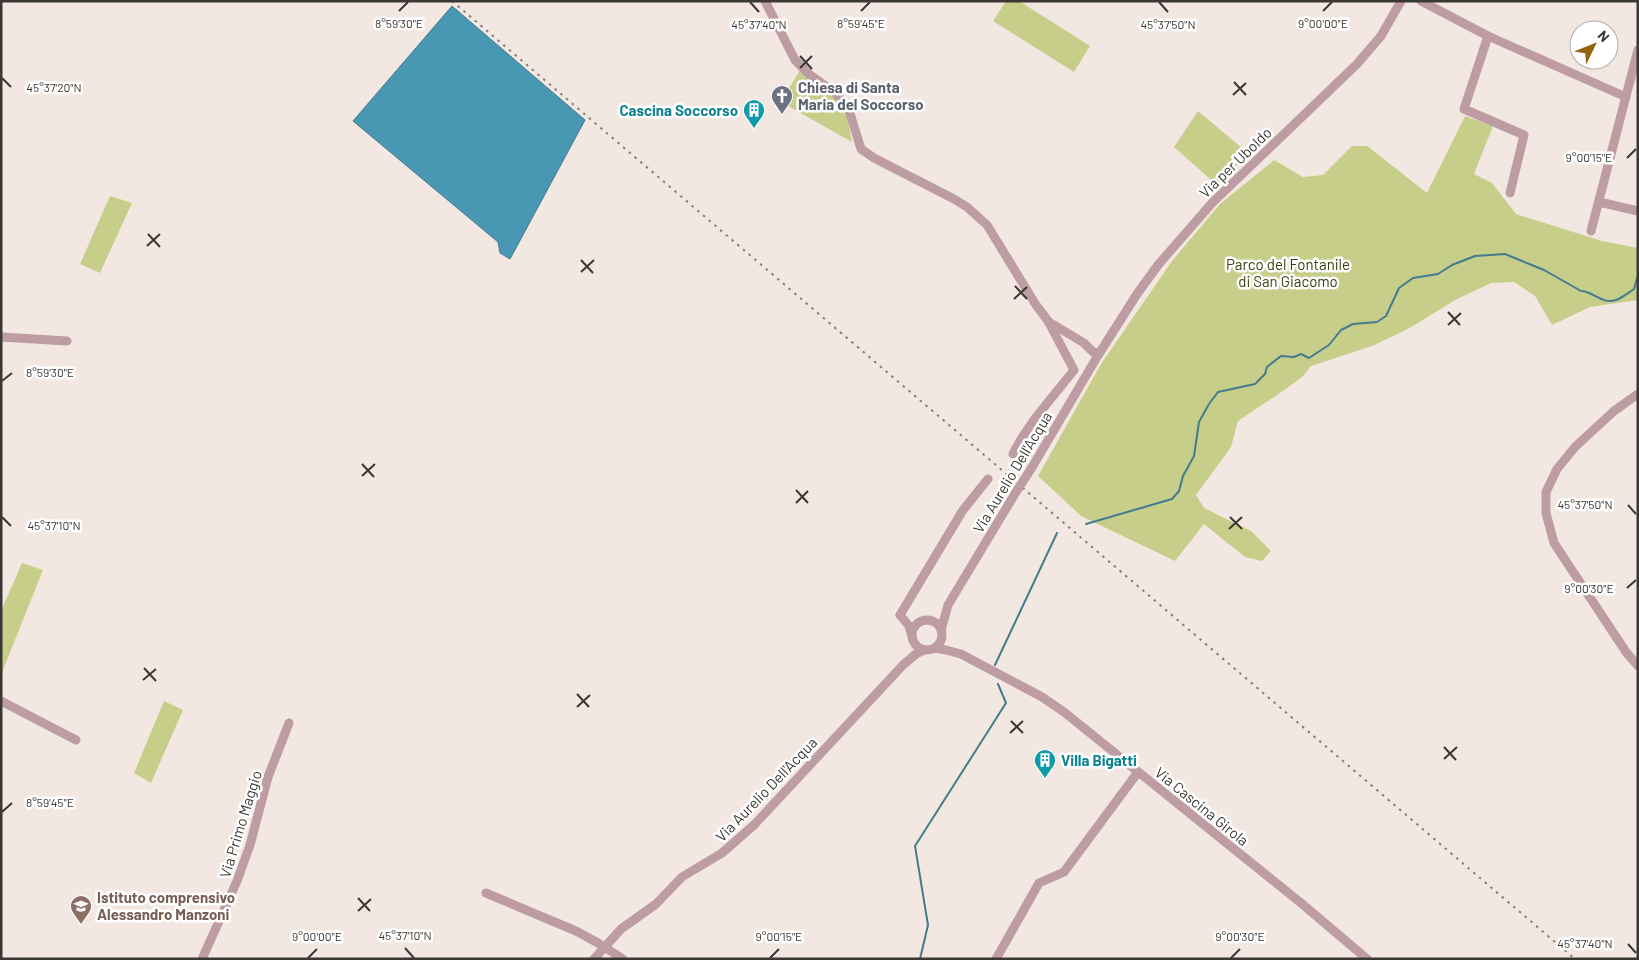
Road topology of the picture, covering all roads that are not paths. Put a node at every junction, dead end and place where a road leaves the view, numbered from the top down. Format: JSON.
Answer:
{"nodes":[{"id":1,"x":765,"y":1,"type":"edge"},
{"id":2,"x":1401,"y":1,"type":"edge"},
{"id":3,"x":1421,"y":1,"type":"edge"},
{"id":4,"x":1488,"y":36,"type":"junction"},
{"id":5,"x":1638,"y":50,"type":"edge"},
{"id":6,"x":1626,"y":97,"type":"junction"},
{"id":7,"x":1510,"y":193,"type":"dead end"},
{"id":8,"x":1599,"y":202,"type":"junction"},
{"id":9,"x":1638,"y":211,"type":"edge"},
{"id":10,"x":1591,"y":231,"type":"dead end"},
{"id":11,"x":1048,"y":321,"type":"junction"},
{"id":12,"x":1,"y":337,"type":"edge"},
{"id":13,"x":67,"y":342,"type":"dead end"},
{"id":14,"x":1099,"y":353,"type":"junction"},
{"id":15,"x":1638,"y":394,"type":"edge"},
{"id":16,"x":1013,"y":454,"type":"dead end"},
{"id":17,"x":988,"y":479,"type":"dead end"},
{"id":18,"x":948,"y":605,"type":"junction"},
{"id":19,"x":900,"y":615,"type":"junction"},
{"id":20,"x":923,"y":621,"type":"junction"},
{"id":21,"x":941,"y":632,"type":"junction"},
{"id":22,"x":913,"y":639,"type":"junction"},
{"id":23,"x":929,"y":649,"type":"junction"},
{"id":24,"x":961,"y":654,"type":"junction"},
{"id":25,"x":903,"y":665,"type":"junction"},
{"id":26,"x":1638,"y":666,"type":"edge"},
{"id":27,"x":1,"y":701,"type":"edge"},
{"id":28,"x":289,"y":723,"type":"dead end"},
{"id":29,"x":76,"y":740,"type":"dead end"},
{"id":30,"x":1138,"y":772,"type":"junction"},
{"id":31,"x":486,"y":893,"type":"dead end"},
{"id":32,"x":603,"y":947,"type":"junction"},
{"id":33,"x":202,"y":959,"type":"edge"},
{"id":34,"x":594,"y":959,"type":"edge"},
{"id":35,"x":622,"y":959,"type":"edge"},
{"id":36,"x":996,"y":959,"type":"edge"},
{"id":37,"x":1367,"y":959,"type":"edge"}],
"edges":[{"from":1,"to":11,"type":"street"},
{"from":2,"to":14,"type":"street","name":"Via per Uboldo"},
{"from":3,"to":4,"type":"street"},
{"from":4,"to":6,"type":"street"},
{"from":4,"to":7,"type":"street"},
{"from":5,"to":6,"type":"street"},
{"from":6,"to":8,"type":"street"},
{"from":8,"to":9,"type":"street"},
{"from":8,"to":10,"type":"street"},
{"from":11,"to":14,"type":"street"},
{"from":11,"to":16,"type":"street"},
{"from":12,"to":13,"type":"street"},
{"from":14,"to":18,"type":"street","name":"Via Aurelio Dell'Acqua","bridge":true},
{"from":15,"to":26,"type":"street"},
{"from":17,"to":19,"type":"street"},
{"from":18,"to":20,"type":"street","name":"Via Aurelio Dell'Acqua"},
{"from":18,"to":21,"type":"street","name":"Via Aurelio Dell'Acqua"},
{"from":19,"to":20,"type":"street"},
{"from":19,"to":22,"type":"street"},
{"from":20,"to":21,"type":"street"},
{"from":20,"to":22,"type":"street"},
{"from":21,"to":23,"type":"street"},
{"from":21,"to":24,"type":"street","name":"Via Cascina Girola"},
{"from":22,"to":23,"type":"street"},
{"from":22,"to":25,"type":"street","name":"Via Aurelio Dell'Acqua"},
{"from":23,"to":24,"type":"street","name":"Via Cascina Girola"},
{"from":23,"to":25,"type":"street","name":"Via Aurelio Dell'Acqua"},
{"from":24,"to":30,"type":"street","name":"Via Cascina Girola"},
{"from":25,"to":32,"type":"street","name":"Via Aurelio Dell'Acqua"},
{"from":27,"to":29,"type":"street"},
{"from":28,"to":33,"type":"street","name":"Via Primo Maggio"},
{"from":30,"to":36,"type":"street"},
{"from":30,"to":37,"type":"street","name":"Via Cascina Girola"},
{"from":31,"to":32,"type":"street"},
{"from":32,"to":34,"type":"street","name":"Via Aurelio Dell'Acqua"},
{"from":32,"to":35,"type":"street"}]}
